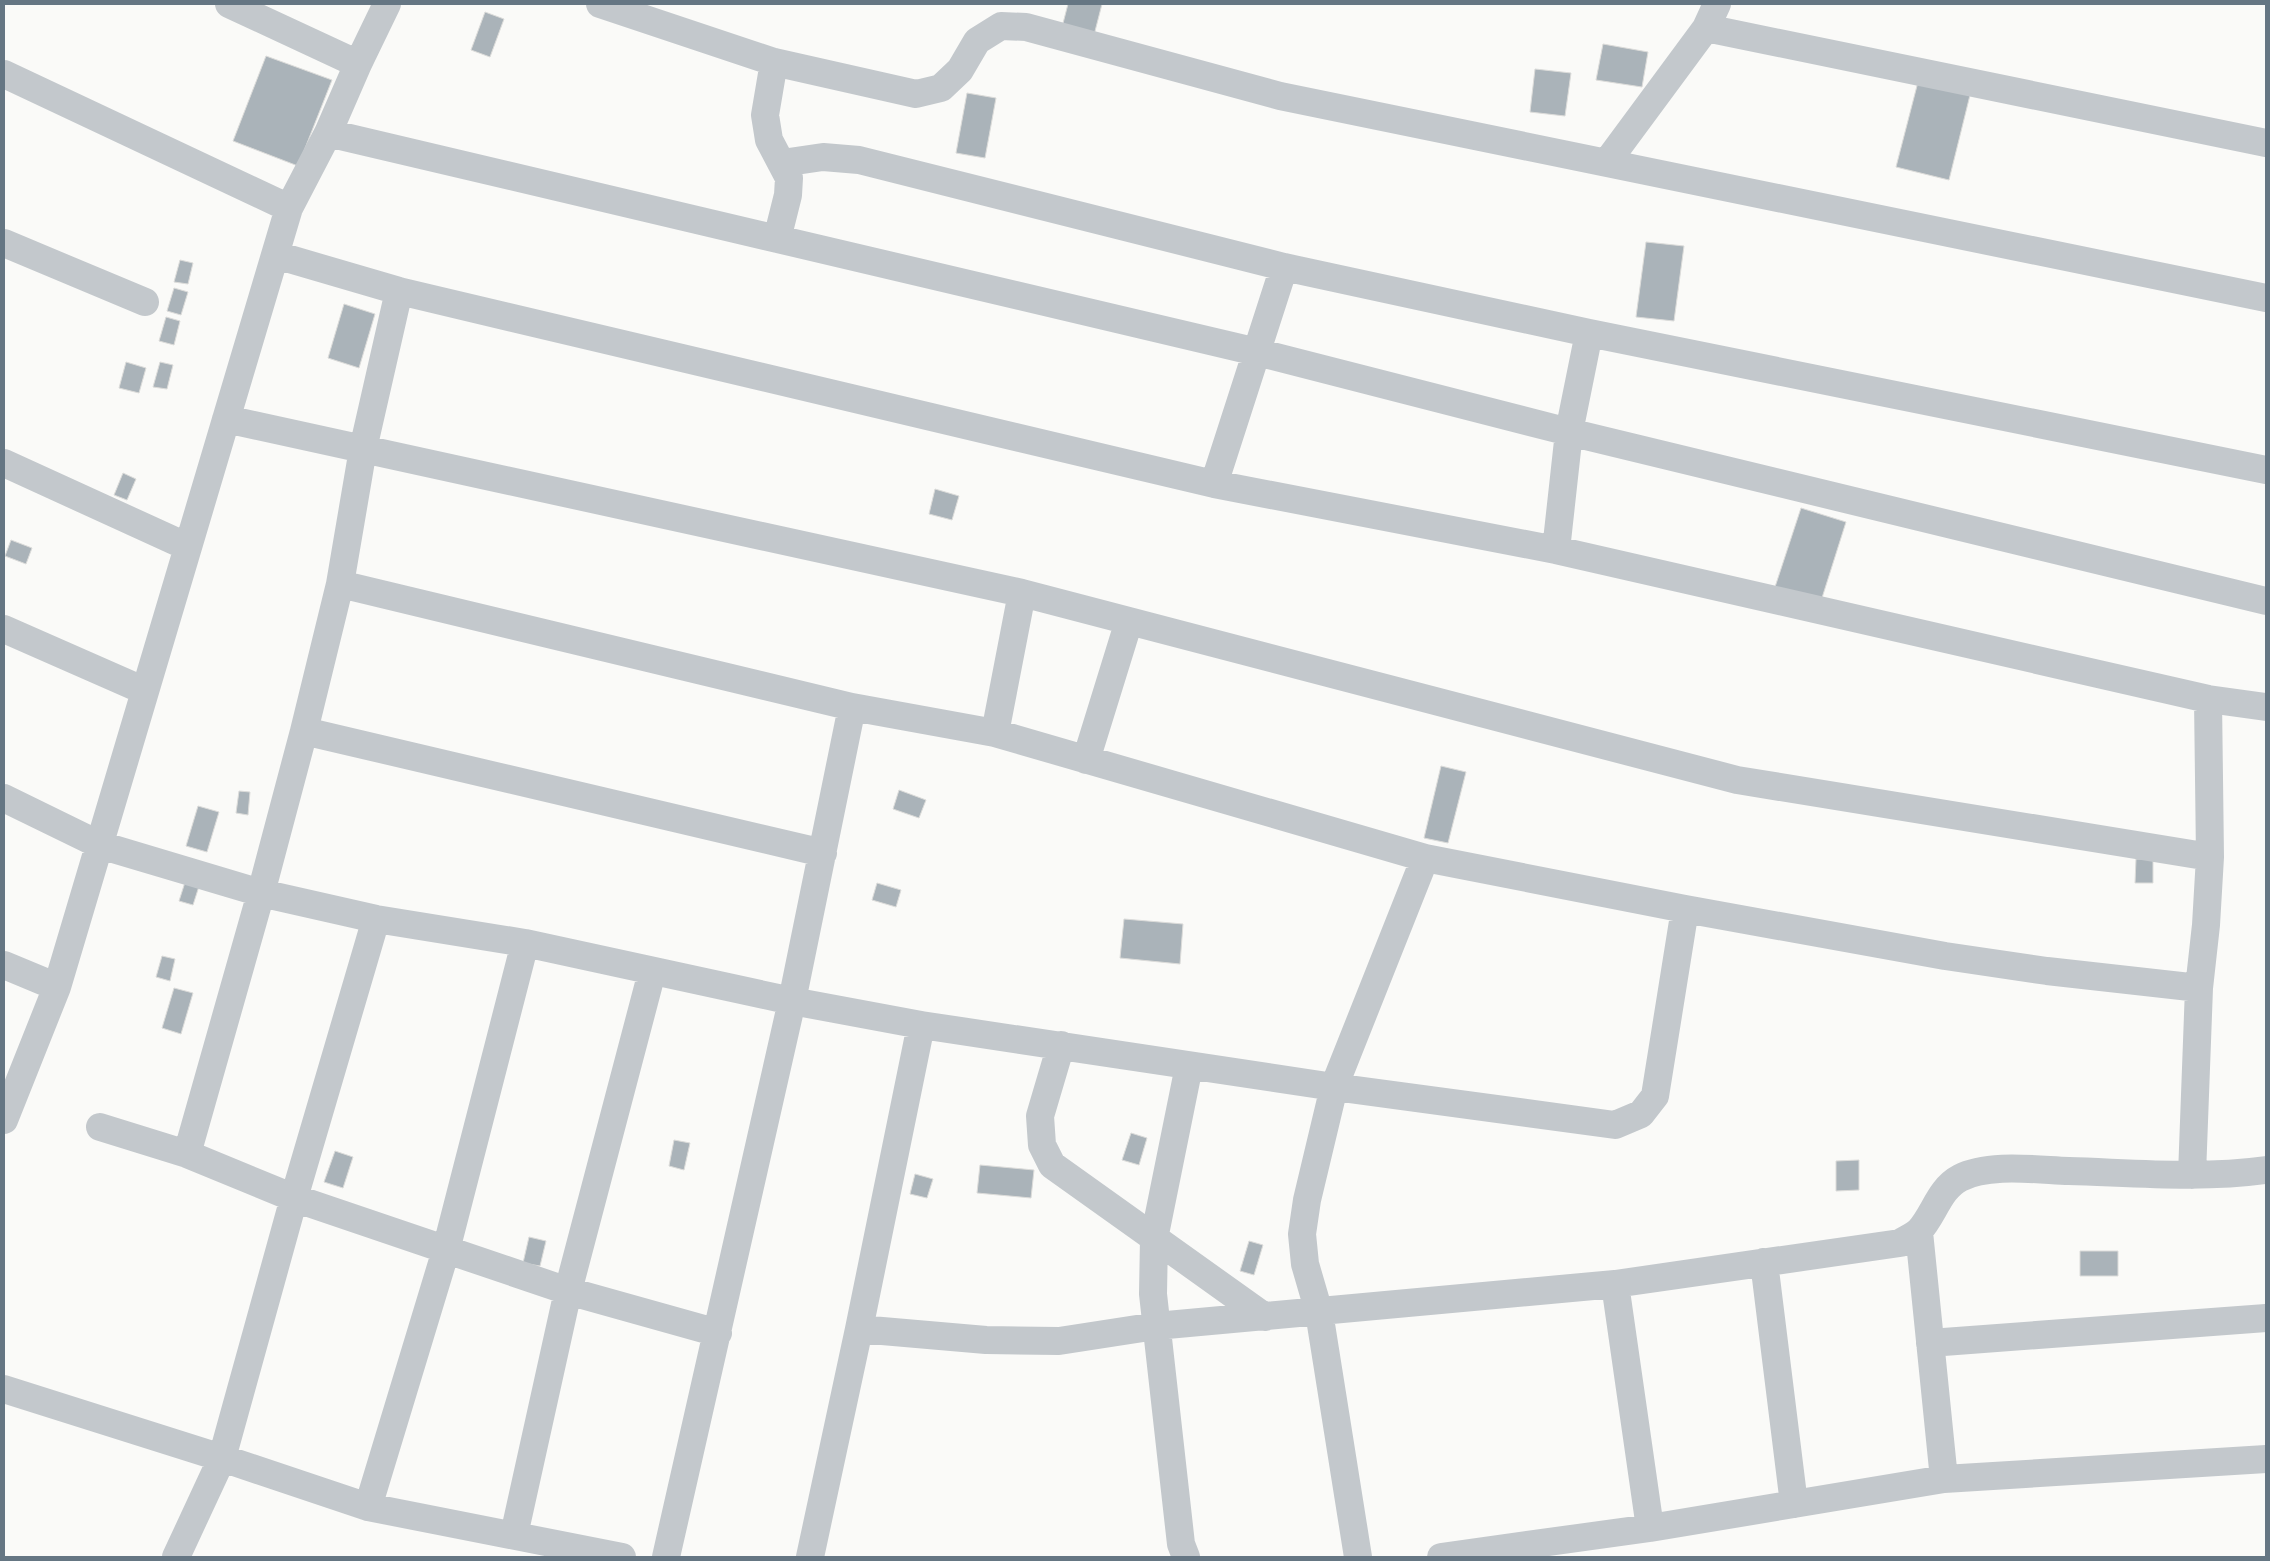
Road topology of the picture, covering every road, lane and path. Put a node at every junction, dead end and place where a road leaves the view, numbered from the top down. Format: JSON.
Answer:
{"nodes":[{"id":1,"x":229,"y":4,"type":"edge"},
{"id":2,"x":387,"y":4,"type":"edge"},
{"id":3,"x":600,"y":4,"type":"edge"},
{"id":4,"x":1717,"y":4,"type":"edge"},
{"id":5,"x":1706,"y":28,"type":"junction"},
{"id":6,"x":774,"y":62,"type":"junction"},
{"id":7,"x":358,"y":64,"type":"junction"},
{"id":8,"x":4,"y":74,"type":"edge"},
{"id":9,"x":328,"y":133,"type":"junction"},
{"id":10,"x":2266,"y":143,"type":"edge"},
{"id":11,"x":1607,"y":162,"type":"junction"},
{"id":12,"x":782,"y":163,"type":"junction"},
{"id":13,"x":290,"y":208,"type":"junction"},
{"id":14,"x":777,"y":238,"type":"junction"},
{"id":15,"x":4,"y":244,"type":"edge"},
{"id":16,"x":276,"y":255,"type":"junction"},
{"id":17,"x":1284,"y":267,"type":"junction"},
{"id":18,"x":399,"y":291,"type":"junction"},
{"id":19,"x":2266,"y":298,"type":"edge"},
{"id":20,"x":145,"y":302,"type":"dead end"},
{"id":21,"x":1589,"y":333,"type":"junction"},
{"id":22,"x":1257,"y":352,"type":"junction"},
{"id":23,"x":226,"y":419,"type":"junction"},
{"id":24,"x":1569,"y":432,"type":"junction"},
{"id":25,"x":363,"y":450,"type":"junction"},
{"id":26,"x":4,"y":462,"type":"edge"},
{"id":27,"x":2266,"y":470,"type":"edge"},
{"id":28,"x":1214,"y":484,"type":"junction"},
{"id":29,"x":188,"y":547,"type":"junction"},
{"id":30,"x":1556,"y":550,"type":"junction"},
{"id":31,"x":340,"y":584,"type":"junction"},
{"id":32,"x":1022,"y":593,"type":"junction"},
{"id":33,"x":2266,"y":601,"type":"edge"},
{"id":34,"x":1129,"y":621,"type":"junction"},
{"id":35,"x":4,"y":628,"type":"edge"},
{"id":36,"x":145,"y":691,"type":"junction"},
{"id":37,"x":2208,"y":699,"type":"junction"},
{"id":38,"x":852,"y":707,"type":"junction"},
{"id":39,"x":2266,"y":707,"type":"edge"},
{"id":40,"x":304,"y":731,"type":"junction"},
{"id":41,"x":995,"y":733,"type":"junction"},
{"id":42,"x":1086,"y":760,"type":"junction"},
{"id":43,"x":4,"y":798,"type":"edge"},
{"id":44,"x":100,"y":845,"type":"junction"},
{"id":45,"x":823,"y":853,"type":"junction"},
{"id":46,"x":2210,"y":857,"type":"junction"},
{"id":47,"x":1425,"y":858,"type":"junction"},
{"id":48,"x":261,"y":893,"type":"junction"},
{"id":49,"x":1684,"y":909,"type":"junction"},
{"id":50,"x":376,"y":919,"type":"junction"},
{"id":51,"x":525,"y":943,"type":"junction"},
{"id":52,"x":4,"y":965,"type":"edge"},
{"id":53,"x":652,"y":972,"type":"junction"},
{"id":54,"x":57,"y":987,"type":"junction"},
{"id":55,"x":2199,"y":988,"type":"junction"},
{"id":56,"x":792,"y":1001,"type":"junction"},
{"id":57,"x":921,"y":1025,"type":"junction"},
{"id":58,"x":1061,"y":1045,"type":"junction"},
{"id":59,"x":1189,"y":1066,"type":"junction"},
{"id":60,"x":1334,"y":1087,"type":"junction"},
{"id":61,"x":4,"y":1118,"type":"edge"},
{"id":62,"x":100,"y":1127,"type":"dead end"},
{"id":63,"x":187,"y":1154,"type":"junction"},
{"id":64,"x":2266,"y":1170,"type":"edge"},
{"id":65,"x":2192,"y":1174,"type":"junction"},
{"id":66,"x":294,"y":1198,"type":"junction"},
{"id":67,"x":1918,"y":1232,"type":"junction"},
{"id":68,"x":1154,"y":1239,"type":"junction"},
{"id":69,"x":446,"y":1250,"type":"junction"},
{"id":70,"x":1764,"y":1262,"type":"junction"},
{"id":71,"x":1616,"y":1284,"type":"junction"},
{"id":72,"x":568,"y":1291,"type":"junction"},
{"id":73,"x":1319,"y":1312,"type":"junction"},
{"id":74,"x":1265,"y":1317,"type":"junction"},
{"id":75,"x":2266,"y":1318,"type":"edge"},
{"id":76,"x":1156,"y":1326,"type":"junction"},
{"id":77,"x":859,"y":1329,"type":"junction"},
{"id":78,"x":718,"y":1333,"type":"junction"},
{"id":79,"x":1930,"y":1343,"type":"junction"},
{"id":80,"x":4,"y":1389,"type":"edge"},
{"id":81,"x":222,"y":1458,"type":"junction"},
{"id":82,"x":2266,"y":1459,"type":"edge"},
{"id":83,"x":1944,"y":1479,"type":"junction"},
{"id":84,"x":1794,"y":1504,"type":"junction"},
{"id":85,"x":368,"y":1507,"type":"junction"},
{"id":86,"x":1650,"y":1528,"type":"junction"},
{"id":87,"x":514,"y":1535,"type":"junction"},
{"id":88,"x":176,"y":1557,"type":"edge"},
{"id":89,"x":622,"y":1557,"type":"edge"},
{"id":90,"x":666,"y":1557,"type":"edge"},
{"id":91,"x":810,"y":1557,"type":"edge"},
{"id":92,"x":1186,"y":1557,"type":"edge"},
{"id":93,"x":1358,"y":1557,"type":"edge"},
{"id":94,"x":1441,"y":1557,"type":"edge"}],
"edges":[{"from":1,"to":7,"type":"street"},
{"from":2,"to":7,"type":"street"},
{"from":3,"to":6,"type":"street"},
{"from":4,"to":5,"type":"street"},
{"from":5,"to":10,"type":"street"},
{"from":5,"to":11,"type":"street"},
{"from":6,"to":11,"type":"street"},
{"from":6,"to":12,"type":"street"},
{"from":7,"to":9,"type":"street"},
{"from":8,"to":13,"type":"street"},
{"from":9,"to":13,"type":"street"},
{"from":9,"to":14,"type":"street"},
{"from":11,"to":19,"type":"street"},
{"from":12,"to":14,"type":"street"},
{"from":12,"to":17,"type":"street"},
{"from":13,"to":16,"type":"street"},
{"from":14,"to":22,"type":"street"},
{"from":15,"to":20,"type":"street"},
{"from":16,"to":18,"type":"street"},
{"from":16,"to":23,"type":"street"},
{"from":17,"to":21,"type":"street"},
{"from":17,"to":22,"type":"street"},
{"from":18,"to":25,"type":"street"},
{"from":18,"to":28,"type":"street"},
{"from":21,"to":24,"type":"street"},
{"from":21,"to":27,"type":"street"},
{"from":22,"to":24,"type":"street"},
{"from":22,"to":28,"type":"street"},
{"from":23,"to":25,"type":"street"},
{"from":23,"to":29,"type":"street"},
{"from":24,"to":30,"type":"street"},
{"from":24,"to":33,"type":"street"},
{"from":25,"to":31,"type":"street"},
{"from":25,"to":32,"type":"street"},
{"from":26,"to":29,"type":"street"},
{"from":28,"to":30,"type":"street"},
{"from":29,"to":36,"type":"street"},
{"from":30,"to":37,"type":"street"},
{"from":31,"to":38,"type":"street"},
{"from":31,"to":40,"type":"street"},
{"from":32,"to":34,"type":"street"},
{"from":32,"to":41,"type":"street"},
{"from":34,"to":42,"type":"street"},
{"from":34,"to":46,"type":"street"},
{"from":35,"to":36,"type":"street"},
{"from":36,"to":44,"type":"street"},
{"from":37,"to":39,"type":"street"},
{"from":37,"to":46,"type":"street"},
{"from":38,"to":41,"type":"street"},
{"from":38,"to":45,"type":"street"},
{"from":40,"to":45,"type":"street"},
{"from":40,"to":48,"type":"street"},
{"from":41,"to":42,"type":"street"},
{"from":42,"to":47,"type":"street"},
{"from":43,"to":44,"type":"street"},
{"from":44,"to":48,"type":"street"},
{"from":44,"to":54,"type":"street"},
{"from":45,"to":56,"type":"street"},
{"from":46,"to":55,"type":"street"},
{"from":47,"to":49,"type":"street"},
{"from":47,"to":60,"type":"street"},
{"from":48,"to":50,"type":"street"},
{"from":48,"to":63,"type":"street"},
{"from":49,"to":55,"type":"street"},
{"from":49,"to":60,"type":"street"},
{"from":50,"to":51,"type":"street"},
{"from":50,"to":66,"type":"street"},
{"from":51,"to":53,"type":"street"},
{"from":51,"to":69,"type":"street"},
{"from":52,"to":54,"type":"street"},
{"from":53,"to":56,"type":"street"},
{"from":53,"to":72,"type":"street"},
{"from":54,"to":61,"type":"street"},
{"from":55,"to":65,"type":"street"},
{"from":56,"to":57,"type":"street"},
{"from":56,"to":78,"type":"street"},
{"from":57,"to":58,"type":"street"},
{"from":57,"to":77,"type":"street"},
{"from":58,"to":59,"type":"street"},
{"from":58,"to":68,"type":"street"},
{"from":59,"to":60,"type":"street"},
{"from":59,"to":68,"type":"street"},
{"from":60,"to":73,"type":"street"},
{"from":62,"to":63,"type":"street"},
{"from":63,"to":66,"type":"street"},
{"from":64,"to":65,"type":"street"},
{"from":65,"to":67,"type":"street"},
{"from":66,"to":69,"type":"street"},
{"from":66,"to":81,"type":"street"},
{"from":67,"to":70,"type":"street"},
{"from":67,"to":79,"type":"street"},
{"from":68,"to":74,"type":"street"},
{"from":68,"to":76,"type":"street"},
{"from":69,"to":72,"type":"street"},
{"from":69,"to":85,"type":"street"},
{"from":70,"to":71,"type":"street"},
{"from":70,"to":84,"type":"street"},
{"from":71,"to":73,"type":"street"},
{"from":71,"to":86,"type":"street"},
{"from":72,"to":78,"type":"street"},
{"from":72,"to":87,"type":"street"},
{"from":73,"to":74,"type":"street"},
{"from":73,"to":93,"type":"street"},
{"from":74,"to":76,"type":"street"},
{"from":75,"to":79,"type":"street"},
{"from":76,"to":77,"type":"street"},
{"from":76,"to":92,"type":"street"},
{"from":77,"to":91,"type":"street"},
{"from":78,"to":90,"type":"street"},
{"from":79,"to":83,"type":"street"},
{"from":80,"to":81,"type":"street"},
{"from":81,"to":85,"type":"street"},
{"from":81,"to":88,"type":"street"},
{"from":82,"to":83,"type":"street"},
{"from":83,"to":84,"type":"street"},
{"from":84,"to":86,"type":"street"},
{"from":85,"to":87,"type":"street"},
{"from":86,"to":94,"type":"street"},
{"from":87,"to":89,"type":"street"}]}
